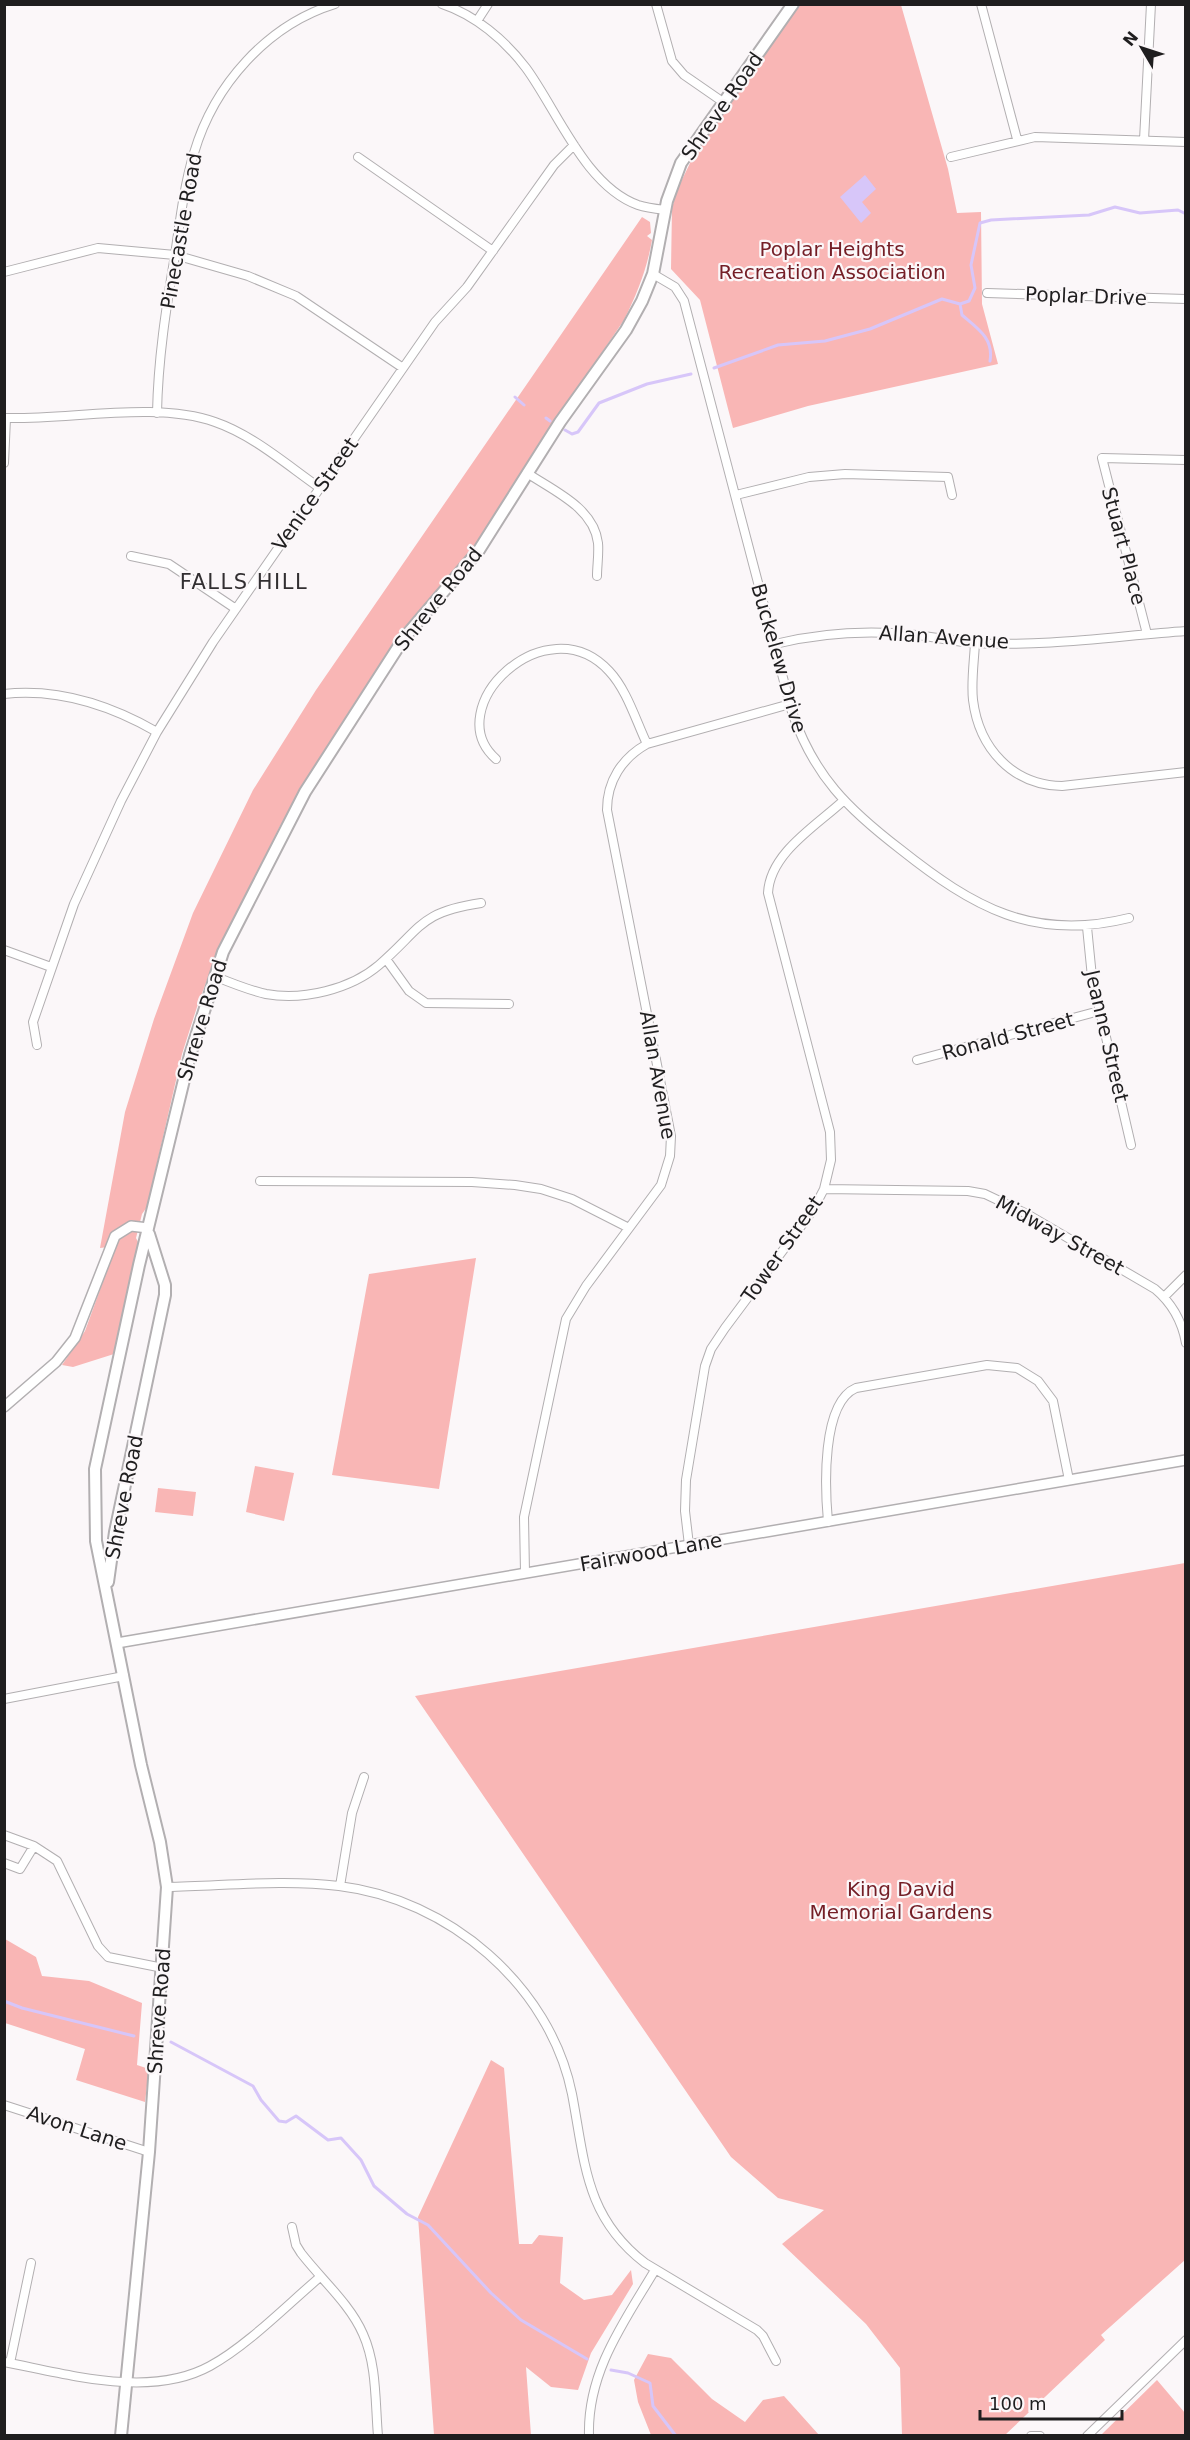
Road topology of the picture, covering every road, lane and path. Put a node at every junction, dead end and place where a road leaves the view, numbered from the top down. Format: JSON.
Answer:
{"nodes":[{"id":1,"x":335,"y":4,"type":"edge"},
{"id":2,"x":442,"y":4,"type":"edge"},
{"id":3,"x":488,"y":4,"type":"edge"},
{"id":4,"x":656,"y":4,"type":"edge"},
{"id":5,"x":793,"y":4,"type":"edge"},
{"id":6,"x":981,"y":4,"type":"edge"},
{"id":7,"x":1151,"y":4,"type":"edge"},
{"id":8,"x":477,"y":21,"type":"junction"},
{"id":9,"x":723,"y":102,"type":"junction"},
{"id":10,"x":1017,"y":139,"type":"junction"},
{"id":11,"x":1144,"y":140,"type":"junction"},
{"id":12,"x":1185,"y":142,"type":"edge"},
{"id":13,"x":574,"y":145,"type":"junction"},
{"id":14,"x":358,"y":157,"type":"dead end"},
{"id":15,"x":951,"y":157,"type":"dead end"},
{"id":16,"x":666,"y":210,"type":"junction"},
{"id":17,"x":493,"y":251,"type":"junction"},
{"id":18,"x":175,"y":255,"type":"junction"},
{"id":19,"x":4,"y":272,"type":"edge"},
{"id":20,"x":653,"y":273,"type":"junction"},
{"id":21,"x":987,"y":293,"type":"dead end"},
{"id":22,"x":1185,"y":299,"type":"edge"},
{"id":23,"x":403,"y":368,"type":"junction"},
{"id":24,"x":157,"y":413,"type":"junction"},
{"id":25,"x":5,"y":418,"type":"edge"},
{"id":26,"x":1185,"y":460,"type":"edge"},
{"id":27,"x":4,"y":463,"type":"edge"},
{"id":28,"x":527,"y":473,"type":"junction"},
{"id":29,"x":320,"y":488,"type":"junction"},
{"id":30,"x":736,"y":495,"type":"junction"},
{"id":31,"x":952,"y":495,"type":"dead end"},
{"id":32,"x":131,"y":556,"type":"dead end"},
{"id":33,"x":597,"y":576,"type":"dead end"},
{"id":34,"x":236,"y":609,"type":"junction"},
{"id":35,"x":1185,"y":631,"type":"edge"},
{"id":36,"x":1147,"y":634,"type":"junction"},
{"id":37,"x":975,"y":643,"type":"junction"},
{"id":38,"x":775,"y":644,"type":"junction"},
{"id":39,"x":4,"y":694,"type":"edge"},
{"id":40,"x":790,"y":704,"type":"junction"},
{"id":41,"x":157,"y":732,"type":"junction"},
{"id":42,"x":647,"y":744,"type":"junction"},
{"id":43,"x":496,"y":759,"type":"dead end"},
{"id":44,"x":1185,"y":772,"type":"edge"},
{"id":45,"x":843,"y":801,"type":"junction"},
{"id":46,"x":481,"y":903,"type":"dead end"},
{"id":47,"x":1129,"y":918,"type":"dead end"},
{"id":48,"x":1087,"y":927,"type":"junction"},
{"id":49,"x":4,"y":950,"type":"edge"},
{"id":50,"x":386,"y":959,"type":"junction"},
{"id":51,"x":51,"y":967,"type":"junction"},
{"id":52,"x":214,"y":976,"type":"junction"},
{"id":53,"x":509,"y":1004,"type":"dead end"},
{"id":54,"x":1099,"y":1011,"type":"junction"},
{"id":55,"x":37,"y":1046,"type":"dead end"},
{"id":56,"x":917,"y":1060,"type":"dead end"},
{"id":57,"x":1131,"y":1145,"type":"dead end"},
{"id":58,"x":260,"y":1181,"type":"dead end"},
{"id":59,"x":824,"y":1189,"type":"junction"},
{"id":60,"x":148,"y":1228,"type":"junction"},
{"id":61,"x":629,"y":1228,"type":"junction"},
{"id":62,"x":139,"y":1265,"type":"junction"},
{"id":63,"x":160,"y":1270,"type":"junction"},
{"id":64,"x":1185,"y":1275,"type":"edge"},
{"id":65,"x":1164,"y":1297,"type":"junction"},
{"id":66,"x":1185,"y":1343,"type":"edge"},
{"id":67,"x":4,"y":1407,"type":"edge"},
{"id":68,"x":1185,"y":1460,"type":"edge"},
{"id":69,"x":1069,"y":1480,"type":"junction"},
{"id":70,"x":828,"y":1522,"type":"junction"},
{"id":71,"x":689,"y":1545,"type":"junction"},
{"id":72,"x":525,"y":1573,"type":"junction"},
{"id":73,"x":107,"y":1591,"type":"junction"},
{"id":74,"x":117,"y":1643,"type":"junction"},
{"id":75,"x":124,"y":1676,"type":"junction"},
{"id":76,"x":4,"y":1699,"type":"edge"},
{"id":77,"x":364,"y":1777,"type":"dead end"},
{"id":78,"x":4,"y":1835,"type":"edge"},
{"id":79,"x":34,"y":1846,"type":"junction"},
{"id":80,"x":4,"y":1863,"type":"edge"},
{"id":81,"x":340,"y":1886,"type":"junction"},
{"id":82,"x":167,"y":1887,"type":"junction"},
{"id":83,"x":164,"y":1968,"type":"junction"},
{"id":84,"x":4,"y":2105,"type":"edge"},
{"id":85,"x":149,"y":2152,"type":"junction"},
{"id":86,"x":292,"y":2227,"type":"dead end"},
{"id":87,"x":31,"y":2263,"type":"dead end"},
{"id":88,"x":655,"y":2270,"type":"junction"},
{"id":89,"x":320,"y":2277,"type":"junction"},
{"id":90,"x":1185,"y":2340,"type":"edge"},
{"id":91,"x":776,"y":2361,"type":"dead end"},
{"id":92,"x":7,"y":2363,"type":"edge"},
{"id":93,"x":126,"y":2384,"type":"junction"},
{"id":94,"x":121,"y":2436,"type":"edge"},
{"id":95,"x":378,"y":2436,"type":"edge"},
{"id":96,"x":589,"y":2436,"type":"edge"},
{"id":97,"x":1031,"y":2436,"type":"edge"},
{"id":98,"x":1040,"y":2436,"type":"edge"},
{"id":99,"x":1087,"y":2436,"type":"edge"}],
"edges":[{"from":1,"to":18,"type":"street","name":"Pinecastle Road"},
{"from":2,"to":8,"type":"street"},
{"from":3,"to":8,"type":"street"},
{"from":4,"to":9,"type":"street"},
{"from":5,"to":9,"type":"main road","name":"Shreve Road"},
{"from":6,"to":10,"type":"street"},
{"from":7,"to":11,"type":"street"},
{"from":8,"to":13,"type":"street"},
{"from":9,"to":16,"type":"main road","name":"Shreve Road"},
{"from":10,"to":11,"type":"street"},
{"from":10,"to":15,"type":"street"},
{"from":11,"to":12,"type":"street"},
{"from":13,"to":16,"type":"street"},
{"from":13,"to":17,"type":"street","name":"Venice Street"},
{"from":14,"to":17,"type":"street"},
{"from":16,"to":20,"type":"main road","name":"Shreve Road"},
{"from":17,"to":23,"type":"street","name":"Venice Street"},
{"from":18,"to":19,"type":"street"},
{"from":18,"to":23,"type":"street"},
{"from":18,"to":24,"type":"street","name":"Pinecastle Road"},
{"from":20,"to":28,"type":"main road","name":"Shreve Road"},
{"from":20,"to":30,"type":"street","name":"Buckelew Drive"},
{"from":21,"to":22,"type":"street","name":"Poplar Drive"},
{"from":23,"to":29,"type":"street","name":"Venice Street"},
{"from":24,"to":25,"type":"street"},
{"from":24,"to":29,"type":"street"},
{"from":25,"to":27,"type":"street"},
{"from":26,"to":36,"type":"street","name":"Stuart Place"},
{"from":28,"to":33,"type":"street"},
{"from":28,"to":52,"type":"main road","name":"Shreve Road"},
{"from":29,"to":34,"type":"street","name":"Venice Street"},
{"from":30,"to":31,"type":"street"},
{"from":30,"to":38,"type":"street","name":"Buckelew Drive"},
{"from":32,"to":34,"type":"street"},
{"from":34,"to":41,"type":"street","name":"Venice Street"},
{"from":35,"to":36,"type":"street","name":"Allan Avenue"},
{"from":36,"to":37,"type":"street","name":"Allan Avenue"},
{"from":37,"to":38,"type":"street","name":"Allan Avenue"},
{"from":37,"to":44,"type":"street"},
{"from":38,"to":40,"type":"street","name":"Buckelew Drive"},
{"from":39,"to":41,"type":"street"},
{"from":40,"to":42,"type":"street","name":"Allan Avenue"},
{"from":40,"to":45,"type":"street","name":"Buckelew Drive"},
{"from":41,"to":51,"type":"street","name":"Venice Street"},
{"from":42,"to":43,"type":"street"},
{"from":42,"to":61,"type":"street","name":"Allan Avenue"},
{"from":45,"to":48,"type":"street","name":"Buckelew Drive"},
{"from":45,"to":59,"type":"street","name":"Tower Street"},
{"from":46,"to":50,"type":"street"},
{"from":47,"to":48,"type":"street","name":"Buckelew Drive"},
{"from":48,"to":54,"type":"street","name":"Jeanne Street"},
{"from":49,"to":51,"type":"street"},
{"from":50,"to":52,"type":"street"},
{"from":50,"to":53,"type":"street"},
{"from":51,"to":55,"type":"street","name":"Venice Street"},
{"from":52,"to":60,"type":"main road","name":"Shreve Road"},
{"from":54,"to":56,"type":"street","name":"Ronald Street"},
{"from":54,"to":57,"type":"street","name":"Jeanne Street"},
{"from":58,"to":61,"type":"street"},
{"from":59,"to":65,"type":"street","name":"Midway Street"},
{"from":59,"to":71,"type":"street","name":"Tower Street"},
{"from":60,"to":62,"type":"main road","name":"Shreve Road"},
{"from":60,"to":63,"type":"main road","name":"Shreve Road"},
{"from":60,"to":67,"type":"street"},
{"from":61,"to":72,"type":"street","name":"Allan Avenue"},
{"from":62,"to":63,"type":"main road"},
{"from":62,"to":73,"type":"main road","name":"Shreve Road"},
{"from":63,"to":73,"type":"main road","name":"Shreve Road"},
{"from":64,"to":65,"type":"street"},
{"from":65,"to":66,"type":"street","name":"Midway Street"},
{"from":68,"to":69,"type":"street","name":"Fairwood Lane"},
{"from":69,"to":70,"type":"street","name":"Fairwood Lane"},
{"from":69,"to":70,"type":"street"},
{"from":70,"to":71,"type":"street","name":"Fairwood Lane"},
{"from":71,"to":72,"type":"street","name":"Fairwood Lane"},
{"from":72,"to":74,"type":"street","name":"Fairwood Lane"},
{"from":73,"to":74,"type":"main road","name":"Shreve Road"},
{"from":74,"to":75,"type":"main road","name":"Shreve Road"},
{"from":75,"to":76,"type":"street"},
{"from":75,"to":82,"type":"main road","name":"Shreve Road"},
{"from":77,"to":81,"type":"street"},
{"from":78,"to":79,"type":"street"},
{"from":79,"to":80,"type":"street"},
{"from":79,"to":83,"type":"street"},
{"from":81,"to":82,"type":"street"},
{"from":81,"to":88,"type":"street"},
{"from":82,"to":83,"type":"main road","name":"Shreve Road"},
{"from":83,"to":85,"type":"main road","name":"Shreve Road"},
{"from":84,"to":85,"type":"street","name":"Avon Lane"},
{"from":85,"to":93,"type":"main road","name":"Shreve Road"},
{"from":86,"to":89,"type":"street"},
{"from":87,"to":92,"type":"street"},
{"from":88,"to":91,"type":"street"},
{"from":88,"to":96,"type":"street"},
{"from":89,"to":93,"type":"street"},
{"from":89,"to":95,"type":"street"},
{"from":90,"to":99,"type":"street"},
{"from":92,"to":93,"type":"street"},
{"from":93,"to":94,"type":"main road","name":"Shreve Road"},
{"from":97,"to":98,"type":"street"}]}
